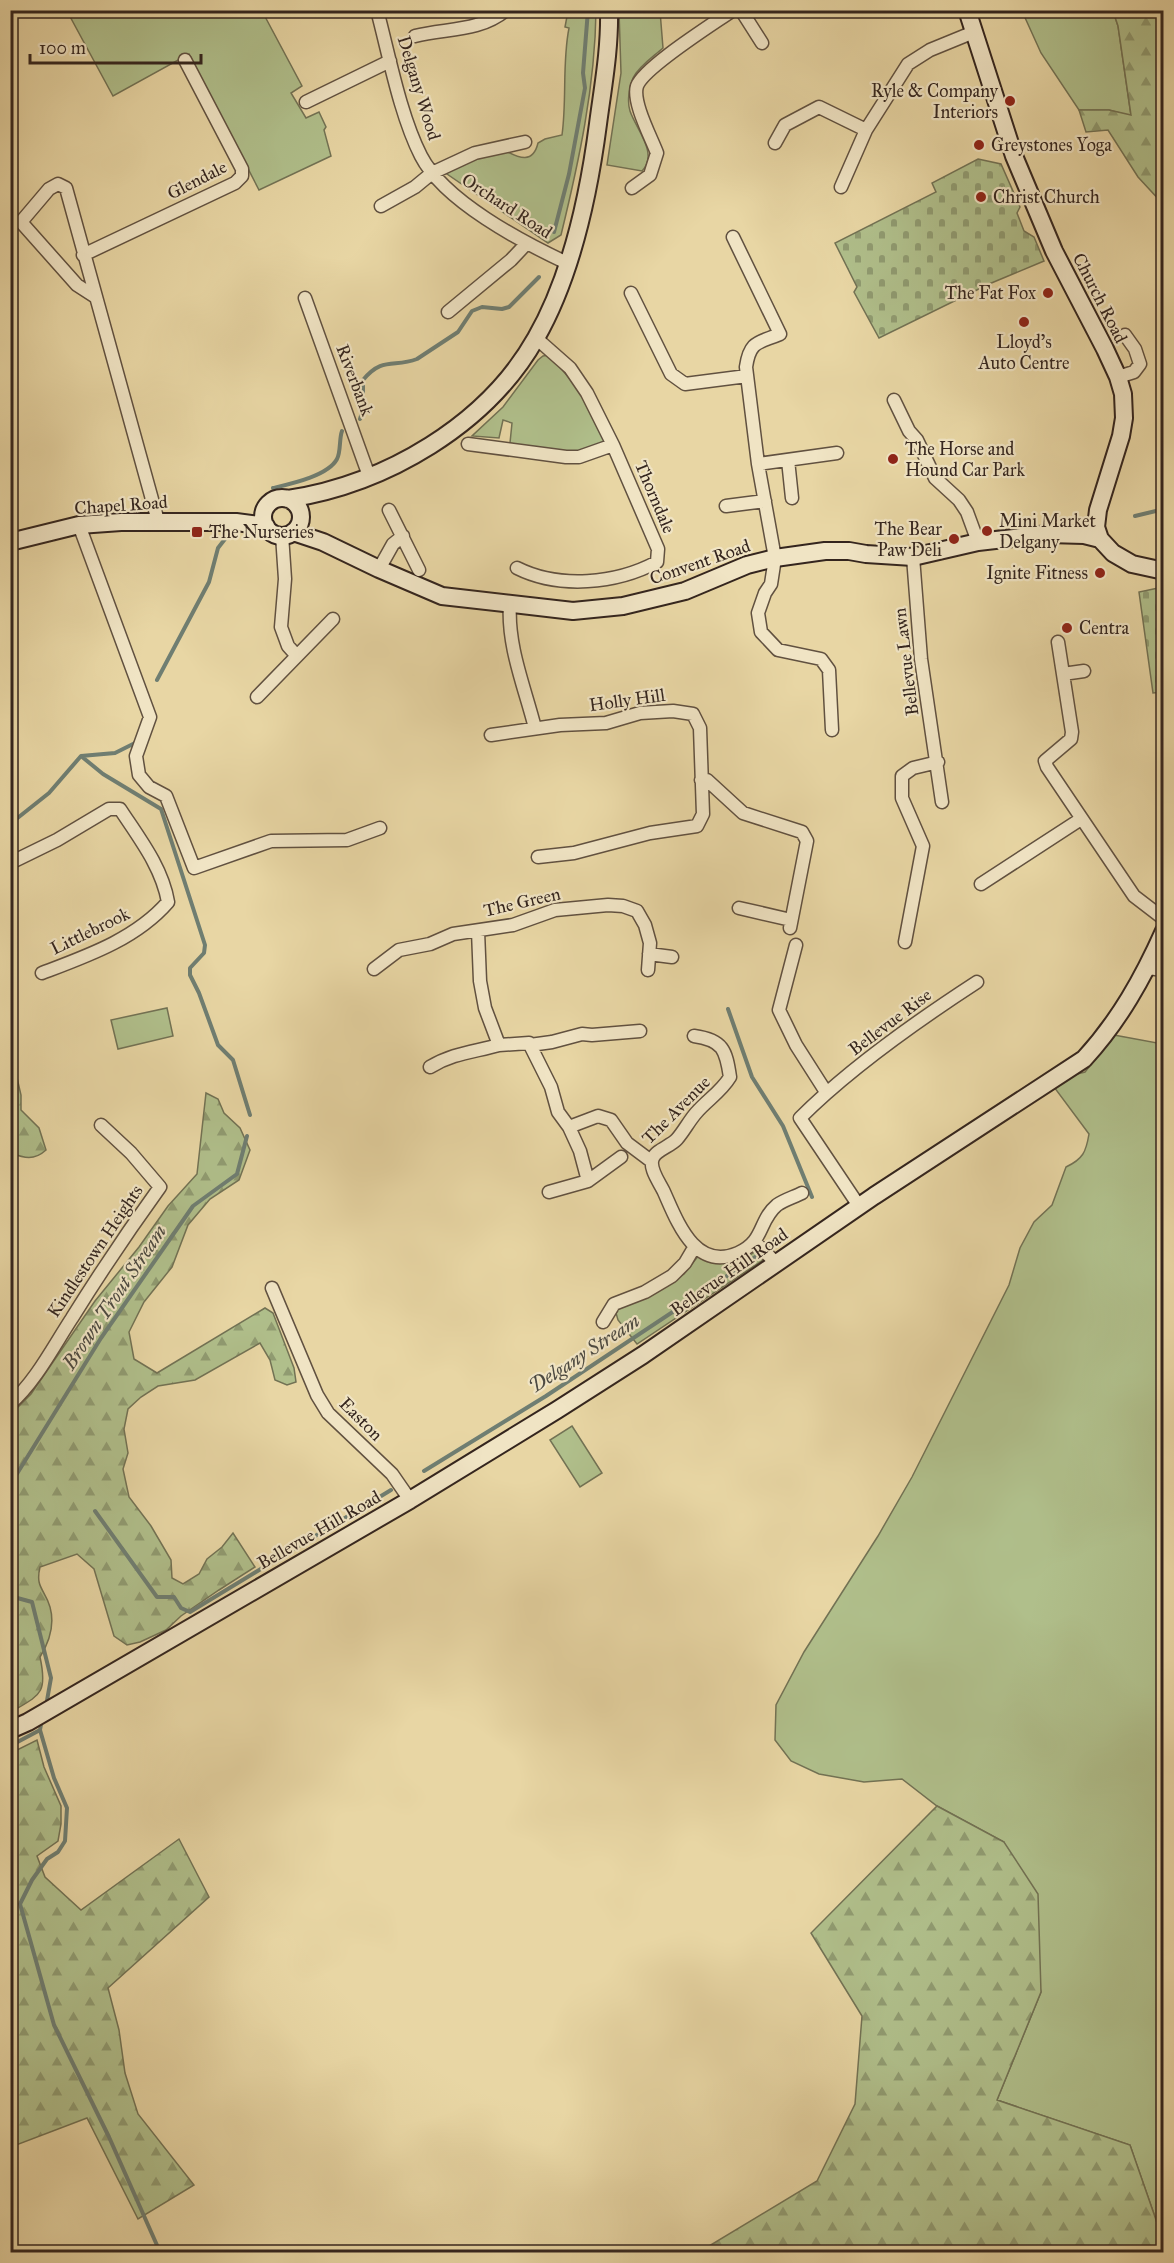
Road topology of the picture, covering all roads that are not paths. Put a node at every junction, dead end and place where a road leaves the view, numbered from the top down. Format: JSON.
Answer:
{"nodes":[{"id":1,"x":377,"y":10,"type":"edge"},
{"id":2,"x":506,"y":10,"type":"edge"},
{"id":3,"x":609,"y":10,"type":"edge"},
{"id":4,"x":733,"y":10,"type":"edge"},
{"id":5,"x":741,"y":10,"type":"edge"},
{"id":6,"x":967,"y":10,"type":"edge"},
{"id":7,"x":974,"y":32,"type":"junction"},
{"id":8,"x":415,"y":36,"type":"dead end"},
{"id":9,"x":762,"y":43,"type":"dead end"},
{"id":10,"x":185,"y":60,"type":"dead end"},
{"id":11,"x":390,"y":61,"type":"junction"},
{"id":12,"x":306,"y":102,"type":"dead end"},
{"id":13,"x":866,"y":130,"type":"junction"},
{"id":14,"x":525,"y":142,"type":"dead end"},
{"id":15,"x":775,"y":143,"type":"dead end"},
{"id":16,"x":432,"y":173,"type":"junction"},
{"id":17,"x":632,"y":188,"type":"dead end"},
{"id":18,"x":841,"y":188,"type":"dead end"},
{"id":19,"x":381,"y":206,"type":"dead end"},
{"id":20,"x":733,"y":237,"type":"dead end"},
{"id":21,"x":527,"y":243,"type":"junction"},
{"id":22,"x":83,"y":255,"type":"junction"},
{"id":23,"x":567,"y":263,"type":"junction"},
{"id":24,"x":631,"y":293,"type":"dead end"},
{"id":25,"x":94,"y":296,"type":"junction"},
{"id":26,"x":305,"y":298,"type":"dead end"},
{"id":27,"x":448,"y":312,"type":"dead end"},
{"id":28,"x":1125,"y":335,"type":"dead end"},
{"id":29,"x":536,"y":338,"type":"junction"},
{"id":30,"x":747,"y":376,"type":"junction"},
{"id":31,"x":1118,"y":377,"type":"junction"},
{"id":32,"x":894,"y":400,"type":"dead end"},
{"id":33,"x":468,"y":444,"type":"dead end"},
{"id":34,"x":613,"y":445,"type":"junction"},
{"id":35,"x":837,"y":453,"type":"dead end"},
{"id":36,"x":788,"y":460,"type":"junction"},
{"id":37,"x":758,"y":464,"type":"junction"},
{"id":38,"x":369,"y":476,"type":"junction"},
{"id":39,"x":323,"y":494,"type":"junction"},
{"id":40,"x":792,"y":498,"type":"dead end"},
{"id":41,"x":288,"y":499,"type":"junction"},
{"id":42,"x":765,"y":501,"type":"junction"},
{"id":43,"x":726,"y":506,"type":"dead end"},
{"id":44,"x":389,"y":510,"type":"dead end"},
{"id":45,"x":265,"y":518,"type":"junction"},
{"id":46,"x":158,"y":521,"type":"junction"},
{"id":47,"x":79,"y":525,"type":"junction"},
{"id":48,"x":294,"y":525,"type":"junction"},
{"id":49,"x":403,"y":536,"type":"junction"},
{"id":50,"x":1100,"y":539,"type":"junction"},
{"id":51,"x":10,"y":542,"type":"edge"},
{"id":52,"x":978,"y":542,"type":"junction"},
{"id":53,"x":913,"y":557,"type":"junction"},
{"id":54,"x":775,"y":558,"type":"junction"},
{"id":55,"x":517,"y":568,"type":"dead end"},
{"id":56,"x":379,"y":570,"type":"junction"},
{"id":57,"x":419,"y":570,"type":"dead end"},
{"id":58,"x":1164,"y":571,"type":"edge"},
{"id":59,"x":510,"y":604,"type":"junction"},
{"id":60,"x":333,"y":619,"type":"dead end"},
{"id":61,"x":1058,"y":642,"type":"dead end"},
{"id":62,"x":297,"y":656,"type":"junction"},
{"id":63,"x":1084,"y":671,"type":"dead end"},
{"id":64,"x":1063,"y":674,"type":"junction"},
{"id":65,"x":257,"y":697,"type":"dead end"},
{"id":66,"x":535,"y":728,"type":"junction"},
{"id":67,"x":832,"y":730,"type":"dead end"},
{"id":68,"x":491,"y":735,"type":"dead end"},
{"id":69,"x":938,"y":762,"type":"junction"},
{"id":70,"x":701,"y":780,"type":"junction"},
{"id":71,"x":942,"y":802,"type":"dead end"},
{"id":72,"x":1082,"y":819,"type":"junction"},
{"id":73,"x":380,"y":828,"type":"dead end"},
{"id":74,"x":538,"y":856,"type":"dead end"},
{"id":75,"x":10,"y":863,"type":"edge"},
{"id":76,"x":981,"y":884,"type":"dead end"},
{"id":77,"x":739,"y":908,"type":"dead end"},
{"id":78,"x":1164,"y":919,"type":"edge"},
{"id":79,"x":478,"y":931,"type":"junction"},
{"id":80,"x":1164,"y":931,"type":"edge"},
{"id":81,"x":904,"y":942,"type":"dead end"},
{"id":82,"x":796,"y":945,"type":"dead end"},
{"id":83,"x":649,"y":954,"type":"junction"},
{"id":84,"x":672,"y":957,"type":"dead end"},
{"id":85,"x":374,"y":969,"type":"dead end"},
{"id":86,"x":1155,"y":969,"type":"edge"},
{"id":87,"x":648,"y":970,"type":"dead end"},
{"id":88,"x":42,"y":973,"type":"dead end"},
{"id":89,"x":977,"y":982,"type":"dead end"},
{"id":90,"x":640,"y":1031,"type":"dead end"},
{"id":91,"x":694,"y":1036,"type":"dead end"},
{"id":92,"x":499,"y":1045,"type":"junction"},
{"id":93,"x":530,"y":1045,"type":"junction"},
{"id":94,"x":430,"y":1067,"type":"dead end"},
{"id":95,"x":826,"y":1092,"type":"junction"},
{"id":96,"x":101,"y":1125,"type":"dead end"},
{"id":97,"x":569,"y":1127,"type":"junction"},
{"id":98,"x":621,"y":1157,"type":"dead end"},
{"id":99,"x":651,"y":1161,"type":"junction"},
{"id":100,"x":588,"y":1181,"type":"junction"},
{"id":101,"x":549,"y":1192,"type":"dead end"},
{"id":102,"x":802,"y":1193,"type":"dead end"},
{"id":103,"x":859,"y":1206,"type":"junction"},
{"id":104,"x":755,"y":1242,"type":"junction"},
{"id":105,"x":695,"y":1246,"type":"junction"},
{"id":106,"x":777,"y":1263,"type":"junction"},
{"id":107,"x":272,"y":1288,"type":"dead end"},
{"id":108,"x":603,"y":1322,"type":"dead end"},
{"id":109,"x":10,"y":1404,"type":"edge"},
{"id":110,"x":410,"y":1500,"type":"junction"},
{"id":111,"x":10,"y":1730,"type":"edge"}],
"edges":[{"from":1,"to":11,"type":"street","name":"Delgany Wood"},
{"from":2,"to":8,"type":"street"},
{"from":3,"to":23,"type":"street"},
{"from":4,"to":17,"type":"street"},
{"from":5,"to":9,"type":"street"},
{"from":6,"to":7,"type":"street","name":"Church Road"},
{"from":7,"to":13,"type":"street"},
{"from":7,"to":31,"type":"street","name":"Church Road"},
{"from":10,"to":22,"type":"street","name":"Glendale"},
{"from":11,"to":12,"type":"street"},
{"from":11,"to":16,"type":"street","name":"Delgany Wood"},
{"from":13,"to":15,"type":"street"},
{"from":13,"to":18,"type":"street"},
{"from":14,"to":16,"type":"street"},
{"from":16,"to":19,"type":"street"},
{"from":16,"to":21,"type":"street","name":"Orchard Road"},
{"from":20,"to":30,"type":"street"},
{"from":21,"to":23,"type":"street","name":"Orchard Road"},
{"from":21,"to":27,"type":"street"},
{"from":22,"to":25,"type":"street"},
{"from":22,"to":25,"type":"street"},
{"from":23,"to":29,"type":"street"},
{"from":24,"to":30,"type":"street"},
{"from":25,"to":46,"type":"street"},
{"from":26,"to":38,"type":"street","name":"Riverbank"},
{"from":28,"to":31,"type":"street"},
{"from":29,"to":34,"type":"street","name":"Thorndale"},
{"from":29,"to":38,"type":"street"},
{"from":30,"to":37,"type":"street"},
{"from":31,"to":50,"type":"street","name":"Church Road"},
{"from":32,"to":52,"type":"street"},
{"from":33,"to":34,"type":"street","name":"Thorndale"},
{"from":34,"to":55,"type":"street","name":"Thorndale"},
{"from":35,"to":36,"type":"street"},
{"from":36,"to":37,"type":"street"},
{"from":36,"to":40,"type":"street"},
{"from":37,"to":42,"type":"street"},
{"from":38,"to":39,"type":"street"},
{"from":39,"to":41,"type":"street"},
{"from":39,"to":48,"type":"street"},
{"from":41,"to":45,"type":"street"},
{"from":41,"to":48,"type":"street"},
{"from":42,"to":43,"type":"street"},
{"from":42,"to":54,"type":"street"},
{"from":44,"to":49,"type":"street"},
{"from":45,"to":46,"type":"street","name":"Chapel Road"},
{"from":45,"to":48,"type":"street"},
{"from":46,"to":47,"type":"street","name":"Chapel Road"},
{"from":47,"to":51,"type":"street","name":"Chapel Road"},
{"from":47,"to":73,"type":"street"},
{"from":48,"to":56,"type":"street","name":"Convent Road"},
{"from":48,"to":62,"type":"street"},
{"from":49,"to":56,"type":"street"},
{"from":49,"to":57,"type":"street"},
{"from":50,"to":52,"type":"street","name":"Convent Road"},
{"from":50,"to":58,"type":"street"},
{"from":52,"to":53,"type":"street","name":"Convent Road"},
{"from":53,"to":54,"type":"street","name":"Convent Road"},
{"from":53,"to":69,"type":"street","name":"Bellevue Lawn"},
{"from":54,"to":59,"type":"street","name":"Convent Road"},
{"from":54,"to":67,"type":"street"},
{"from":56,"to":59,"type":"street","name":"Convent Road"},
{"from":59,"to":66,"type":"street"},
{"from":60,"to":62,"type":"street"},
{"from":61,"to":64,"type":"street"},
{"from":62,"to":65,"type":"street"},
{"from":63,"to":64,"type":"street"},
{"from":64,"to":72,"type":"street"},
{"from":66,"to":68,"type":"street","name":"Holly Hill"},
{"from":66,"to":70,"type":"street","name":"Holly Hill"},
{"from":69,"to":71,"type":"street","name":"Bellevue Lawn"},
{"from":69,"to":81,"type":"street"},
{"from":70,"to":74,"type":"street","name":"Holly Hill"},
{"from":70,"to":77,"type":"street"},
{"from":72,"to":76,"type":"street"},
{"from":72,"to":78,"type":"street"},
{"from":75,"to":88,"type":"street","name":"Littlebrook"},
{"from":79,"to":83,"type":"street","name":"The Green"},
{"from":79,"to":85,"type":"street","name":"The Green"},
{"from":79,"to":92,"type":"street","name":"The Green"},
{"from":80,"to":86,"type":"street","name":"Bellevue Hill Road"},
{"from":82,"to":95,"type":"street"},
{"from":83,"to":84,"type":"street"},
{"from":83,"to":87,"type":"street","name":"The Green"},
{"from":86,"to":103,"type":"street","name":"Bellevue Hill Road"},
{"from":89,"to":95,"type":"street","name":"Bellevue Rise"},
{"from":90,"to":93,"type":"street"},
{"from":91,"to":99,"type":"street","name":"The Avenue"},
{"from":92,"to":93,"type":"street"},
{"from":92,"to":94,"type":"street"},
{"from":93,"to":97,"type":"street"},
{"from":95,"to":103,"type":"street","name":"Bellevue Rise"},
{"from":96,"to":109,"type":"street","name":"Kindlestown Heights"},
{"from":97,"to":99,"type":"street","name":"The Avenue"},
{"from":97,"to":100,"type":"street"},
{"from":98,"to":100,"type":"street"},
{"from":99,"to":105,"type":"street","name":"The Avenue"},
{"from":100,"to":101,"type":"street"},
{"from":102,"to":104,"type":"street"},
{"from":103,"to":106,"type":"street","name":"Bellevue Hill Road"},
{"from":104,"to":105,"type":"street"},
{"from":104,"to":106,"type":"street"},
{"from":105,"to":108,"type":"street"},
{"from":106,"to":110,"type":"street","name":"Bellevue Hill Road"},
{"from":107,"to":110,"type":"street","name":"Easton"},
{"from":110,"to":111,"type":"street","name":"Bellevue Hill Road"}]}
